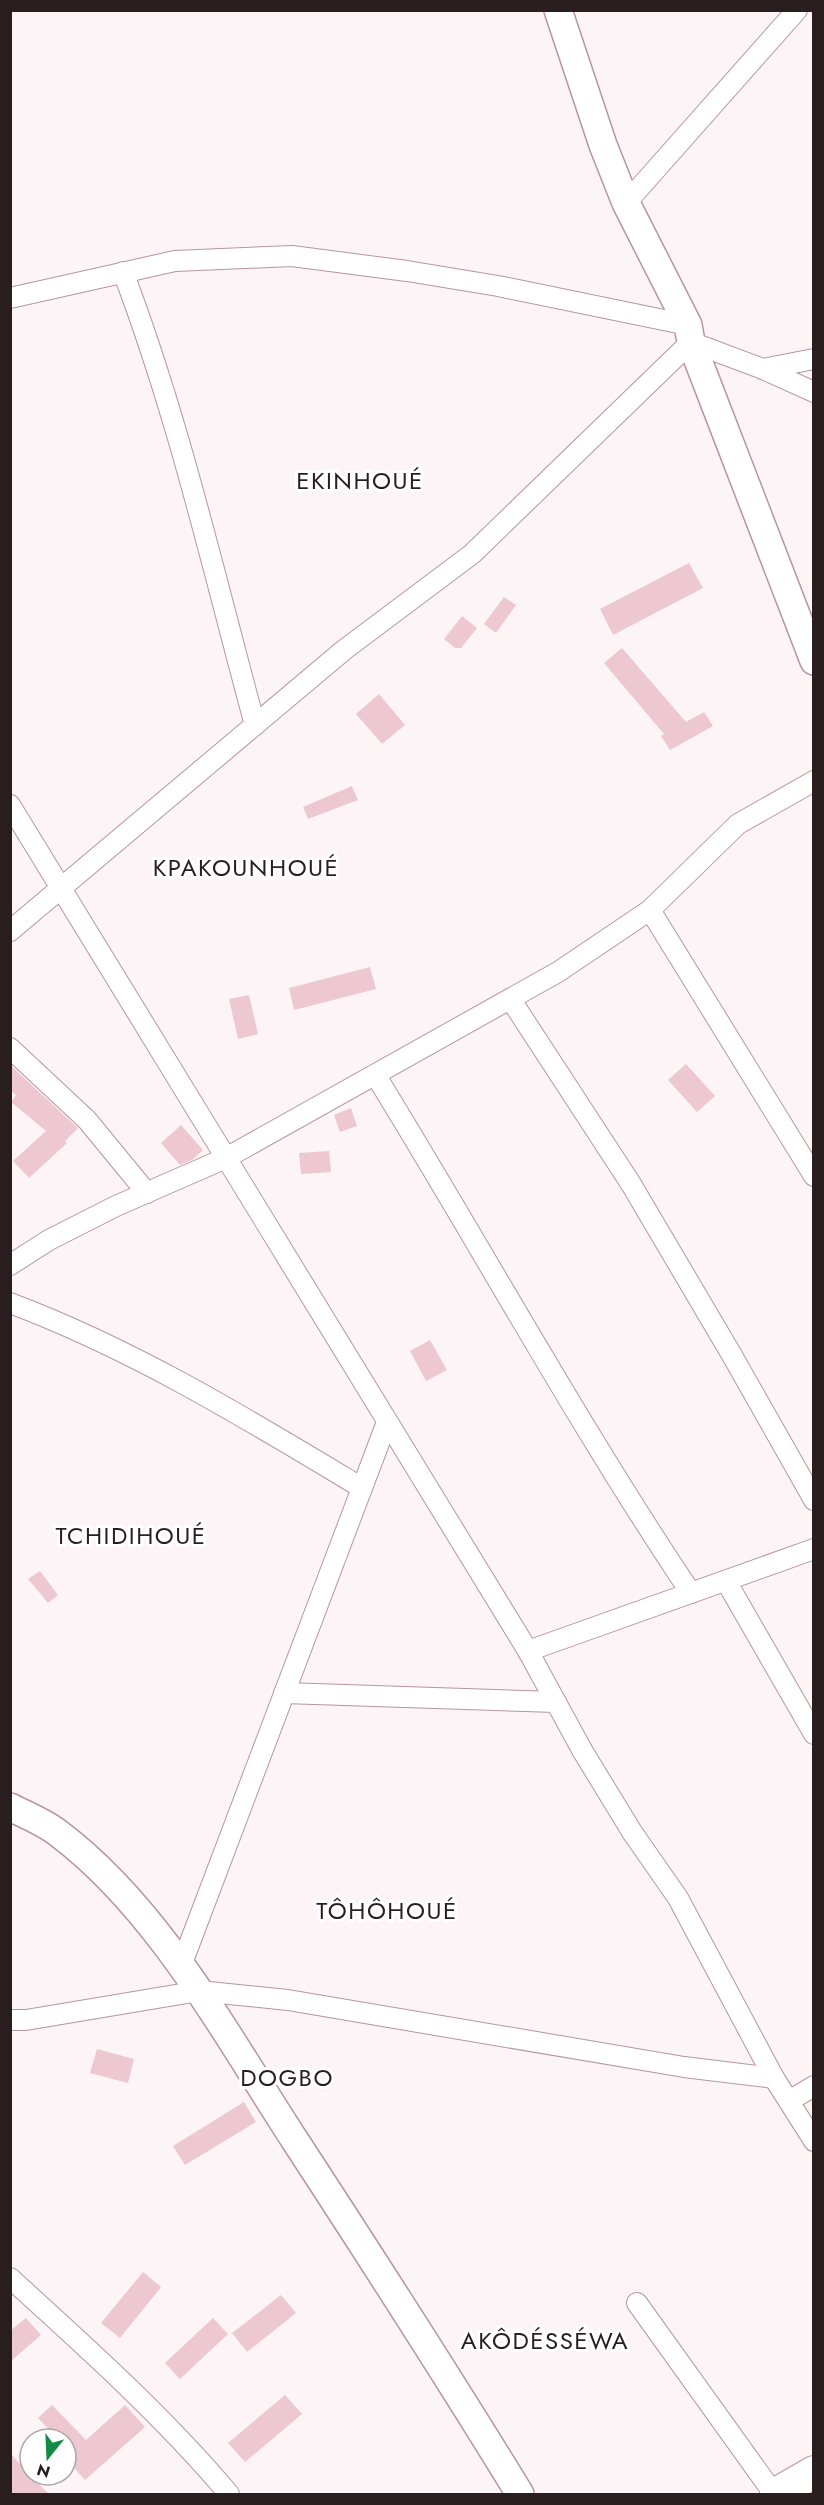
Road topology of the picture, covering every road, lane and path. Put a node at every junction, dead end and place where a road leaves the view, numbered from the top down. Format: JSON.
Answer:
{"nodes":[{"id":1,"x":558,"y":10,"type":"edge"},
{"id":2,"x":797,"y":10,"type":"edge"},
{"id":3,"x":626,"y":204,"type":"junction"},
{"id":4,"x":123,"y":272,"type":"junction"},
{"id":5,"x":10,"y":298,"type":"edge"},
{"id":6,"x":689,"y":334,"type":"junction"},
{"id":7,"x":813,"y":359,"type":"edge"},
{"id":8,"x":763,"y":369,"type":"junction"},
{"id":9,"x":813,"y":392,"type":"edge"},
{"id":10,"x":813,"y":661,"type":"edge"},
{"id":11,"x":255,"y":725,"type":"junction"},
{"id":12,"x":813,"y":781,"type":"edge"},
{"id":13,"x":10,"y":805,"type":"edge"},
{"id":14,"x":62,"y":889,"type":"junction"},
{"id":15,"x":650,"y":910,"type":"junction"},
{"id":16,"x":10,"y":931,"type":"edge"},
{"id":17,"x":512,"y":1000,"type":"junction"},
{"id":18,"x":10,"y":1048,"type":"edge"},
{"id":19,"x":376,"y":1076,"type":"junction"},
{"id":20,"x":226,"y":1158,"type":"junction"},
{"id":21,"x":813,"y":1176,"type":"edge"},
{"id":22,"x":147,"y":1193,"type":"junction"},
{"id":23,"x":10,"y":1265,"type":"edge"},
{"id":24,"x":10,"y":1303,"type":"edge"},
{"id":25,"x":387,"y":1422,"type":"junction"},
{"id":26,"x":362,"y":1488,"type":"junction"},
{"id":27,"x":813,"y":1500,"type":"edge"},
{"id":28,"x":813,"y":1549,"type":"edge"},
{"id":29,"x":726,"y":1581,"type":"junction"},
{"id":30,"x":691,"y":1593,"type":"junction"},
{"id":31,"x":528,"y":1651,"type":"junction"},
{"id":32,"x":284,"y":1693,"type":"junction"},
{"id":33,"x":556,"y":1702,"type":"junction"},
{"id":34,"x":813,"y":1734,"type":"edge"},
{"id":35,"x":10,"y":1807,"type":"edge"},
{"id":36,"x":180,"y":1966,"type":"junction"},
{"id":37,"x":199,"y":1991,"type":"junction"},
{"id":38,"x":10,"y":2020,"type":"edge"},
{"id":39,"x":774,"y":2078,"type":"junction"},
{"id":40,"x":813,"y":2086,"type":"edge"},
{"id":41,"x":789,"y":2101,"type":"junction"},
{"id":42,"x":813,"y":2141,"type":"edge"},
{"id":43,"x":10,"y":2278,"type":"edge"},
{"id":44,"x":637,"y":2303,"type":"dead end"},
{"id":45,"x":813,"y":2472,"type":"edge"},
{"id":46,"x":229,"y":2494,"type":"edge"},
{"id":47,"x":520,"y":2494,"type":"edge"},
{"id":48,"x":775,"y":2494,"type":"edge"}],
"edges":[{"from":1,"to":3,"type":"street"},
{"from":2,"to":3,"type":"street"},
{"from":3,"to":6,"type":"street"},
{"from":4,"to":5,"type":"street"},
{"from":4,"to":6,"type":"street"},
{"from":4,"to":11,"type":"street"},
{"from":6,"to":8,"type":"street"},
{"from":6,"to":10,"type":"street"},
{"from":6,"to":11,"type":"street"},
{"from":7,"to":8,"type":"street"},
{"from":8,"to":9,"type":"street"},
{"from":11,"to":14,"type":"street"},
{"from":12,"to":15,"type":"street"},
{"from":13,"to":14,"type":"street"},
{"from":14,"to":16,"type":"street"},
{"from":14,"to":20,"type":"street"},
{"from":15,"to":17,"type":"street"},
{"from":15,"to":21,"type":"street"},
{"from":17,"to":19,"type":"street"},
{"from":17,"to":27,"type":"street"},
{"from":18,"to":22,"type":"street"},
{"from":19,"to":20,"type":"street"},
{"from":19,"to":30,"type":"street"},
{"from":20,"to":22,"type":"street"},
{"from":20,"to":25,"type":"street"},
{"from":22,"to":23,"type":"street"},
{"from":24,"to":26,"type":"street"},
{"from":25,"to":26,"type":"street"},
{"from":25,"to":31,"type":"street"},
{"from":26,"to":32,"type":"street"},
{"from":28,"to":29,"type":"street"},
{"from":29,"to":30,"type":"street"},
{"from":29,"to":34,"type":"street"},
{"from":30,"to":31,"type":"street"},
{"from":31,"to":33,"type":"street"},
{"from":32,"to":33,"type":"street"},
{"from":32,"to":36,"type":"street"},
{"from":33,"to":39,"type":"street"},
{"from":35,"to":36,"type":"street"},
{"from":36,"to":37,"type":"street"},
{"from":37,"to":38,"type":"street"},
{"from":37,"to":39,"type":"street"},
{"from":37,"to":47,"type":"street"},
{"from":39,"to":41,"type":"street"},
{"from":40,"to":41,"type":"street"},
{"from":41,"to":42,"type":"street"},
{"from":43,"to":46,"type":"street"},
{"from":44,"to":48,"type":"street"},
{"from":45,"to":48,"type":"main road"}]}
